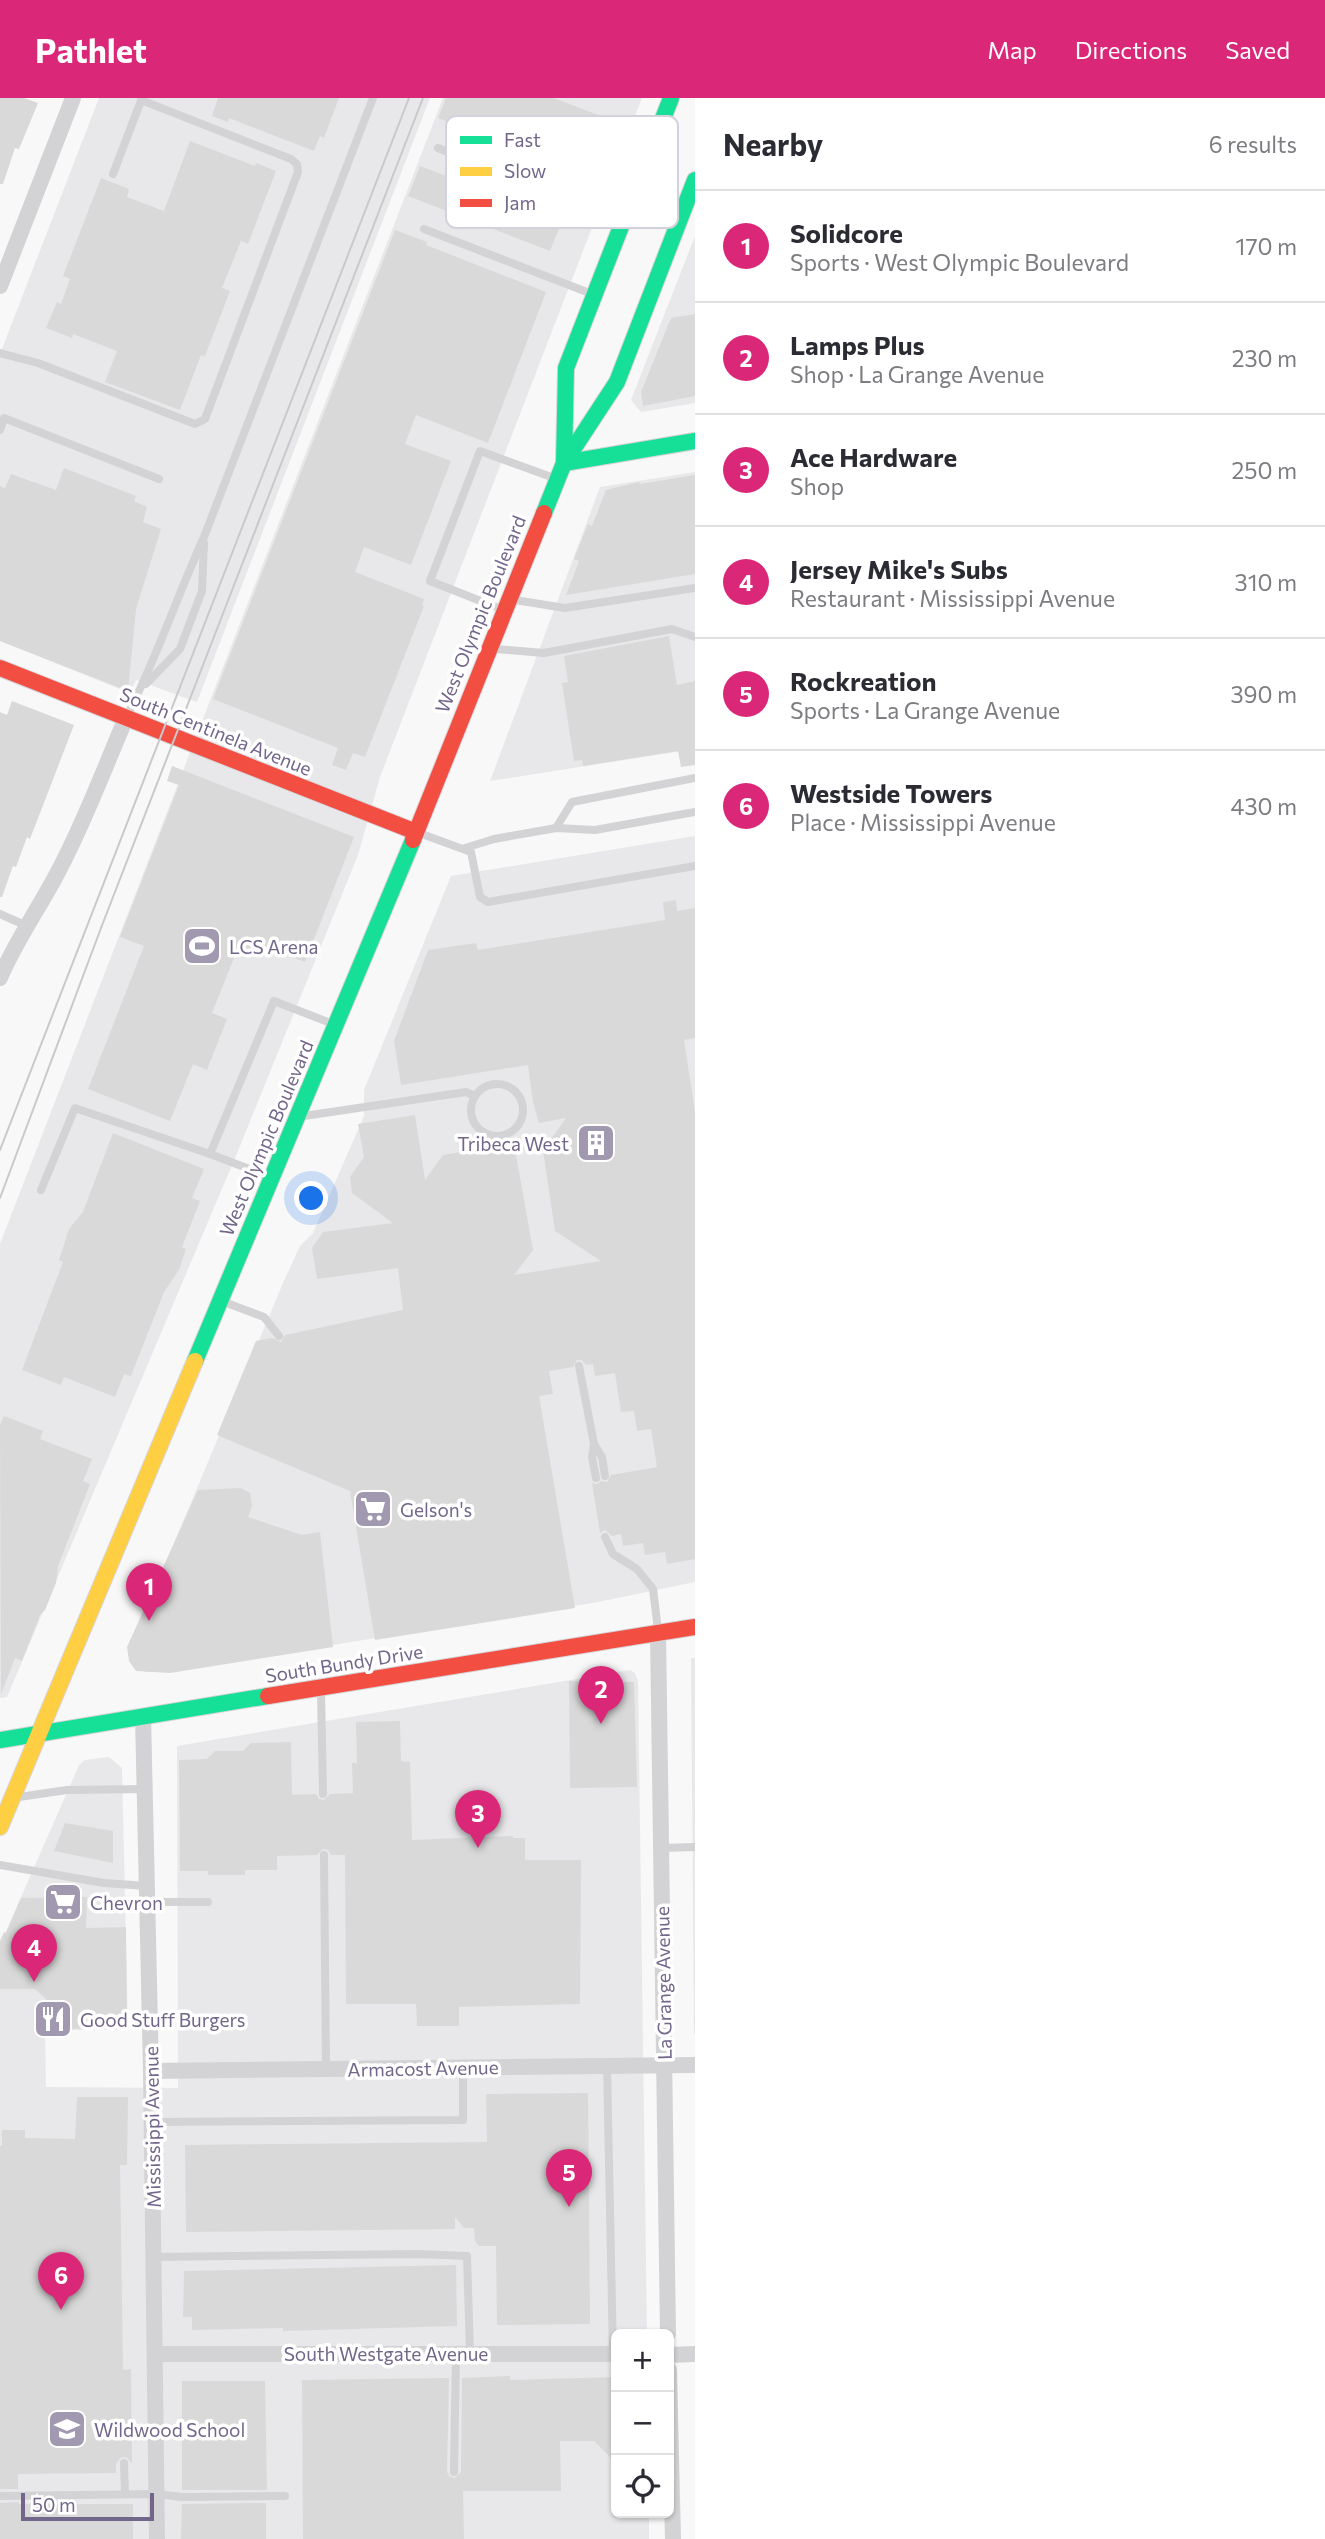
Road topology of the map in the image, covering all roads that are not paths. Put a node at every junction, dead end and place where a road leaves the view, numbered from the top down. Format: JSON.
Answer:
{"nodes":[{"id":1,"x":73,"y":98,"type":"edge"},
{"id":2,"x":373,"y":98,"type":"edge"},
{"id":3,"x":671,"y":98,"type":"edge"},
{"id":4,"x":142,"y":99,"type":"edge"},
{"id":5,"x":664,"y":116,"type":"edge"},
{"id":6,"x":438,"y":148,"type":"dead end"},
{"id":7,"x":446,"y":151,"type":"edge"},
{"id":8,"x":113,"y":174,"type":"dead end"},
{"id":9,"x":695,"y":180,"type":"edge"},
{"id":10,"x":678,"y":224,"type":"edge"},
{"id":11,"x":620,"y":228,"type":"edge"},
{"id":12,"x":676,"y":228,"type":"edge"},
{"id":13,"x":424,"y":229,"type":"dead end"},
{"id":14,"x":6,"y":252,"type":"edge"},
{"id":15,"x":0,"y":286,"type":"edge"},
{"id":16,"x":594,"y":295,"type":"junction"},
{"id":17,"x":0,"y":353,"type":"edge"},
{"id":18,"x":1,"y":426,"type":"edge"},
{"id":19,"x":695,"y":441,"type":"edge"},
{"id":20,"x":564,"y":463,"type":"junction"},
{"id":21,"x":159,"y":479,"type":"dead end"},
{"id":22,"x":557,"y":479,"type":"junction"},
{"id":23,"x":204,"y":537,"type":"junction"},
{"id":24,"x":695,"y":588,"type":"edge"},
{"id":25,"x":506,"y":605,"type":"junction"},
{"id":26,"x":695,"y":637,"type":"edge"},
{"id":27,"x":489,"y":648,"type":"junction"},
{"id":28,"x":0,"y":668,"type":"edge"},
{"id":29,"x":141,"y":688,"type":"junction"},
{"id":30,"x":126,"y":718,"type":"junction"},
{"id":31,"x":695,"y":778,"type":"edge"},
{"id":32,"x":695,"y":813,"type":"edge"},
{"id":33,"x":556,"y":828,"type":"junction"},
{"id":34,"x":416,"y":832,"type":"junction"},
{"id":35,"x":465,"y":848,"type":"junction"},
{"id":36,"x":695,"y":866,"type":"edge"},
{"id":37,"x":0,"y":914,"type":"edge"},
{"id":38,"x":27,"y":926,"type":"junction"},
{"id":39,"x":4,"y":956,"type":"edge"},
{"id":40,"x":0,"y":978,"type":"edge"},
{"id":41,"x":336,"y":1025,"type":"junction"},
{"id":42,"x":475,"y":1096,"type":"junction"},
{"id":43,"x":298,"y":1117,"type":"junction"},
{"id":44,"x":210,"y":1154,"type":"junction"},
{"id":45,"x":272,"y":1178,"type":"junction"},
{"id":46,"x":41,"y":1189,"type":"dead end"},
{"id":47,"x":221,"y":1301,"type":"junction"},
{"id":48,"x":279,"y":1336,"type":"dead end"},
{"id":49,"x":579,"y":1367,"type":"dead end"},
{"id":50,"x":600,"y":1477,"type":"dead end"},
{"id":51,"x":609,"y":1536,"type":"dead end"},
{"id":52,"x":695,"y":1627,"type":"edge"},
{"id":53,"x":658,"y":1633,"type":"junction"},
{"id":54,"x":321,"y":1688,"type":"junction"},
{"id":55,"x":143,"y":1716,"type":"junction"},
{"id":56,"x":40,"y":1732,"type":"junction"},
{"id":57,"x":0,"y":1740,"type":"edge"},
{"id":58,"x":145,"y":1789,"type":"junction"},
{"id":59,"x":323,"y":1794,"type":"dead end"},
{"id":60,"x":13,"y":1798,"type":"junction"},
{"id":61,"x":0,"y":1827,"type":"edge"},
{"id":62,"x":695,"y":1847,"type":"edge"},
{"id":63,"x":661,"y":1848,"type":"junction"},
{"id":64,"x":324,"y":1855,"type":"dead end"},
{"id":65,"x":0,"y":1865,"type":"edge"},
{"id":66,"x":147,"y":1894,"type":"junction"},
{"id":67,"x":208,"y":1902,"type":"dead end"},
{"id":68,"x":695,"y":2065,"type":"edge"},
{"id":69,"x":607,"y":2066,"type":"junction"},
{"id":70,"x":664,"y":2066,"type":"junction"},
{"id":71,"x":463,"y":2068,"type":"junction"},
{"id":72,"x":326,"y":2069,"type":"junction"},
{"id":73,"x":151,"y":2071,"type":"junction"},
{"id":74,"x":152,"y":2122,"type":"junction"},
{"id":75,"x":153,"y":2257,"type":"junction"},
{"id":76,"x":614,"y":2329,"type":"edge"},
{"id":77,"x":668,"y":2329,"type":"edge"},
{"id":78,"x":463,"y":2353,"type":"junction"},
{"id":79,"x":155,"y":2354,"type":"junction"},
{"id":80,"x":611,"y":2354,"type":"edge"},
{"id":81,"x":695,"y":2354,"type":"edge"},
{"id":82,"x":674,"y":2355,"type":"edge"},
{"id":83,"x":670,"y":2392,"type":"edge"},
{"id":84,"x":124,"y":2463,"type":"dead end"},
{"id":85,"x":454,"y":2472,"type":"dead end"},
{"id":86,"x":125,"y":2494,"type":"junction"},
{"id":87,"x":157,"y":2494,"type":"junction"},
{"id":88,"x":0,"y":2496,"type":"edge"},
{"id":89,"x":285,"y":2496,"type":"dead end"},
{"id":90,"x":157,"y":2539,"type":"edge"},
{"id":91,"x":673,"y":2539,"type":"edge"}],
"edges":[{"from":1,"to":14,"type":"street"},
{"from":2,"to":23,"type":"lane"},
{"from":3,"to":5,"type":"main road"},
{"from":4,"to":8,"type":"lane"},
{"from":4,"to":17,"type":"lane"},
{"from":6,"to":7,"type":"lane"},
{"from":9,"to":10,"type":"main road"},
{"from":11,"to":16,"type":"main road"},
{"from":12,"to":20,"type":"main road"},
{"from":13,"to":16,"type":"lane"},
{"from":14,"to":15,"type":"street"},
{"from":16,"to":20,"type":"main road"},
{"from":18,"to":21,"type":"lane"},
{"from":19,"to":20,"type":"main road"},
{"from":20,"to":22,"type":"main road","name":"West Olympic Boulevard"},
{"from":22,"to":25,"type":"main road","name":"West Olympic Boulevard"},
{"from":22,"to":25,"type":"lane"},
{"from":23,"to":29,"type":"lane"},
{"from":23,"to":29,"type":"lane"},
{"from":24,"to":25,"type":"lane"},
{"from":25,"to":27,"type":"main road","name":"West Olympic Boulevard"},
{"from":26,"to":27,"type":"lane"},
{"from":27,"to":34,"type":"main road","name":"West Olympic Boulevard"},
{"from":28,"to":30,"type":"main road","name":"South Centinela Avenue"},
{"from":29,"to":30,"type":"lane"},
{"from":30,"to":34,"type":"main road","name":"South Centinela Avenue"},
{"from":30,"to":38,"type":"street"},
{"from":31,"to":33,"type":"lane"},
{"from":32,"to":33,"type":"lane"},
{"from":33,"to":35,"type":"lane"},
{"from":34,"to":35,"type":"lane"},
{"from":34,"to":41,"type":"main road","name":"West Olympic Boulevard"},
{"from":35,"to":36,"type":"lane"},
{"from":37,"to":38,"type":"lane"},
{"from":38,"to":39,"type":"street"},
{"from":39,"to":40,"type":"street"},
{"from":41,"to":43,"type":"main road","name":"West Olympic Boulevard"},
{"from":41,"to":44,"type":"lane"},
{"from":42,"to":42,"type":"lane"},
{"from":42,"to":43,"type":"lane"},
{"from":43,"to":45,"type":"main road","name":"West Olympic Boulevard"},
{"from":44,"to":45,"type":"lane"},
{"from":44,"to":46,"type":"lane"},
{"from":45,"to":47,"type":"main road","name":"West Olympic Boulevard"},
{"from":47,"to":48,"type":"lane"},
{"from":47,"to":56,"type":"main road","name":"West Olympic Boulevard"},
{"from":49,"to":50,"type":"lane"},
{"from":51,"to":53,"type":"lane"},
{"from":52,"to":53,"type":"main road","name":"South Bundy Drive"},
{"from":53,"to":54,"type":"main road","name":"South Bundy Drive"},
{"from":53,"to":63,"type":"street","name":"La Grange Avenue"},
{"from":54,"to":55,"type":"main road","name":"South Bundy Drive"},
{"from":54,"to":59,"type":"lane"},
{"from":55,"to":56,"type":"main road","name":"South Bundy Drive"},
{"from":55,"to":58,"type":"street","name":"Mississippi Avenue"},
{"from":56,"to":57,"type":"main road","name":"South Bundy Drive"},
{"from":56,"to":60,"type":"main road","name":"West Olympic Boulevard"},
{"from":58,"to":60,"type":"lane"},
{"from":58,"to":66,"type":"street","name":"Mississippi Avenue"},
{"from":60,"to":61,"type":"main road","name":"West Olympic Boulevard"},
{"from":62,"to":63,"type":"lane"},
{"from":63,"to":70,"type":"street","name":"La Grange Avenue"},
{"from":64,"to":72,"type":"lane"},
{"from":65,"to":66,"type":"lane"},
{"from":66,"to":67,"type":"lane"},
{"from":66,"to":73,"type":"street","name":"Mississippi Avenue"},
{"from":68,"to":70,"type":"street","name":"Armacost Avenue"},
{"from":69,"to":70,"type":"street","name":"Armacost Avenue"},
{"from":69,"to":71,"type":"street","name":"Armacost Avenue"},
{"from":69,"to":76,"type":"lane"},
{"from":70,"to":77,"type":"street","name":"La Grange Avenue"},
{"from":71,"to":72,"type":"street","name":"Armacost Avenue"},
{"from":71,"to":74,"type":"lane"},
{"from":72,"to":73,"type":"street","name":"Armacost Avenue"},
{"from":73,"to":74,"type":"street","name":"Mississippi Avenue"},
{"from":74,"to":75,"type":"street","name":"Mississippi Avenue"},
{"from":75,"to":78,"type":"lane"},
{"from":75,"to":79,"type":"street","name":"Mississippi Avenue"},
{"from":78,"to":79,"type":"street","name":"South Westgate Avenue"},
{"from":78,"to":80,"type":"street","name":"South Westgate Avenue"},
{"from":78,"to":85,"type":"lane"},
{"from":79,"to":87,"type":"street","name":"Mississippi Avenue"},
{"from":81,"to":82,"type":"street"},
{"from":83,"to":91,"type":"street"},
{"from":84,"to":86,"type":"lane"},
{"from":86,"to":87,"type":"lane"},
{"from":86,"to":88,"type":"lane"},
{"from":87,"to":89,"type":"lane"},
{"from":87,"to":90,"type":"street","name":"Mississippi Avenue"}]}
